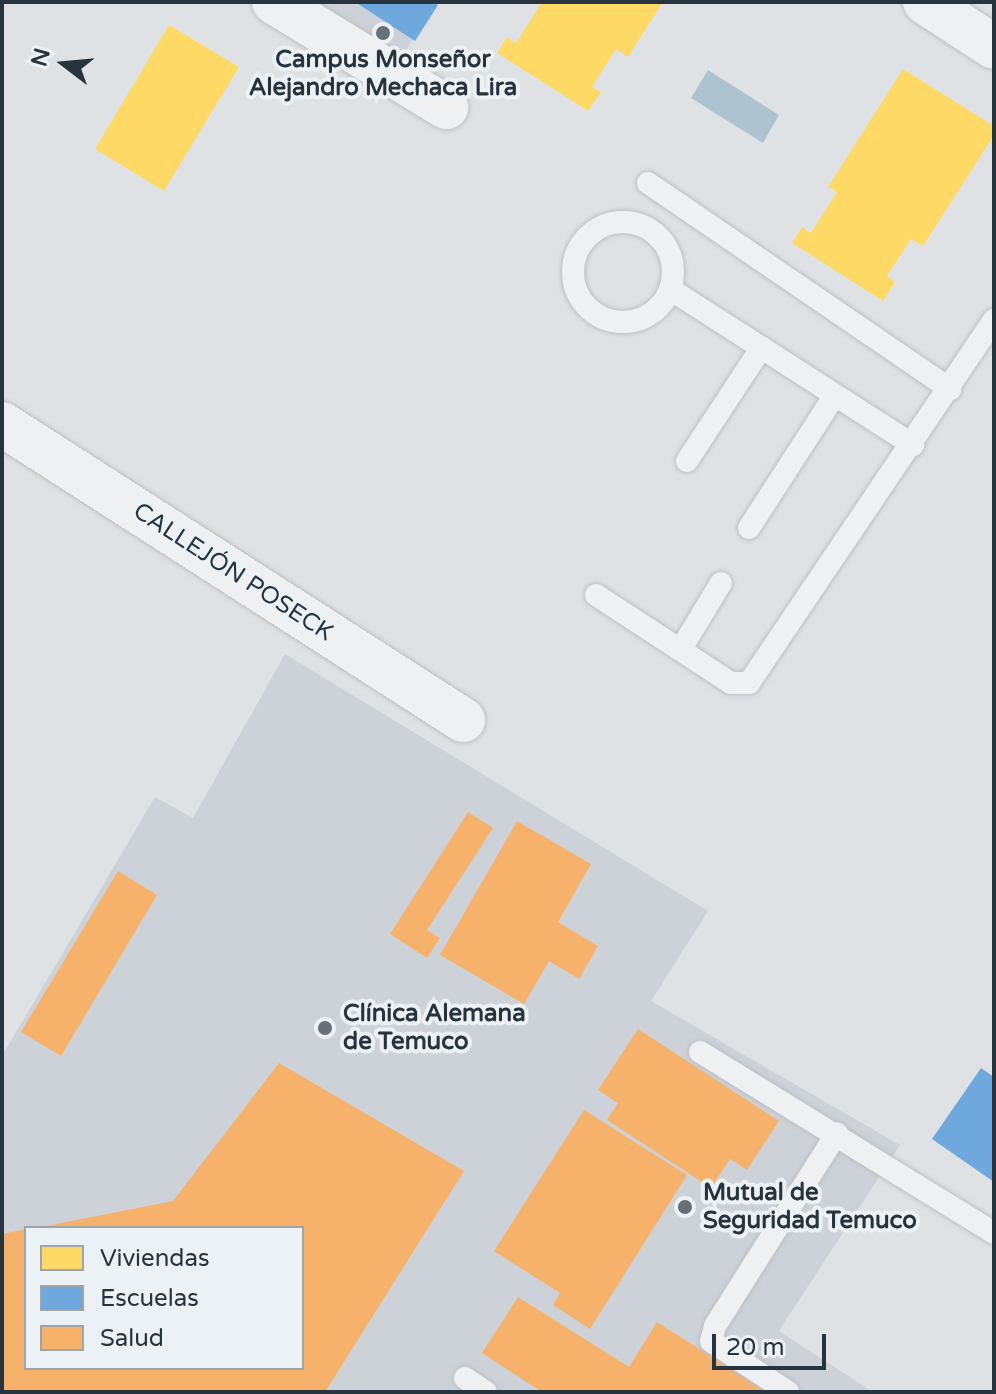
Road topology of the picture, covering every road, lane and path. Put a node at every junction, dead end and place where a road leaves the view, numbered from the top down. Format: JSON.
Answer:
{"nodes":[{"id":1,"x":274,"y":2,"type":"edge"},
{"id":2,"x":925,"y":2,"type":"edge"},
{"id":3,"x":994,"y":47,"type":"edge"},
{"id":4,"x":446,"y":107,"type":"dead end"},
{"id":5,"x":648,"y":183,"type":"dead end"},
{"id":6,"x":670,"y":289,"type":"junction"},
{"id":7,"x":994,"y":320,"type":"edge"},
{"id":8,"x":762,"y":347,"type":"junction"},
{"id":9,"x":950,"y":389,"type":"junction"},
{"id":10,"x":835,"y":395,"type":"junction"},
{"id":11,"x":2,"y":424,"type":"edge"},
{"id":12,"x":913,"y":445,"type":"junction"},
{"id":13,"x":687,"y":461,"type":"dead end"},
{"id":14,"x":749,"y":528,"type":"dead end"},
{"id":15,"x":721,"y":583,"type":"dead end"},
{"id":16,"x":596,"y":595,"type":"dead end"},
{"id":17,"x":681,"y":649,"type":"junction"},
{"id":18,"x":463,"y":720,"type":"dead end"},
{"id":19,"x":700,"y":1052,"type":"dead end"},
{"id":20,"x":837,"y":1133,"type":"junction"},
{"id":21,"x":994,"y":1233,"type":"edge"},
{"id":22,"x":465,"y":1378,"type":"dead end"},
{"id":23,"x":486,"y":1392,"type":"edge"},
{"id":24,"x":788,"y":1392,"type":"edge"}],
"edges":[{"from":1,"to":4,"type":"street"},
{"from":2,"to":3,"type":"street"},
{"from":5,"to":9,"type":"lane"},
{"from":6,"to":6,"type":"lane"},
{"from":6,"to":8,"type":"lane"},
{"from":7,"to":9,"type":"lane"},
{"from":8,"to":10,"type":"lane"},
{"from":8,"to":13,"type":"lane"},
{"from":9,"to":12,"type":"lane"},
{"from":10,"to":12,"type":"lane"},
{"from":10,"to":14,"type":"lane"},
{"from":11,"to":18,"type":"street","name":"CALLEJÓN POSECK"},
{"from":12,"to":17,"type":"lane"},
{"from":15,"to":17,"type":"lane"},
{"from":16,"to":17,"type":"lane"},
{"from":19,"to":20,"type":"lane"},
{"from":20,"to":21,"type":"lane"},
{"from":20,"to":24,"type":"lane"},
{"from":22,"to":23,"type":"lane"}]}
